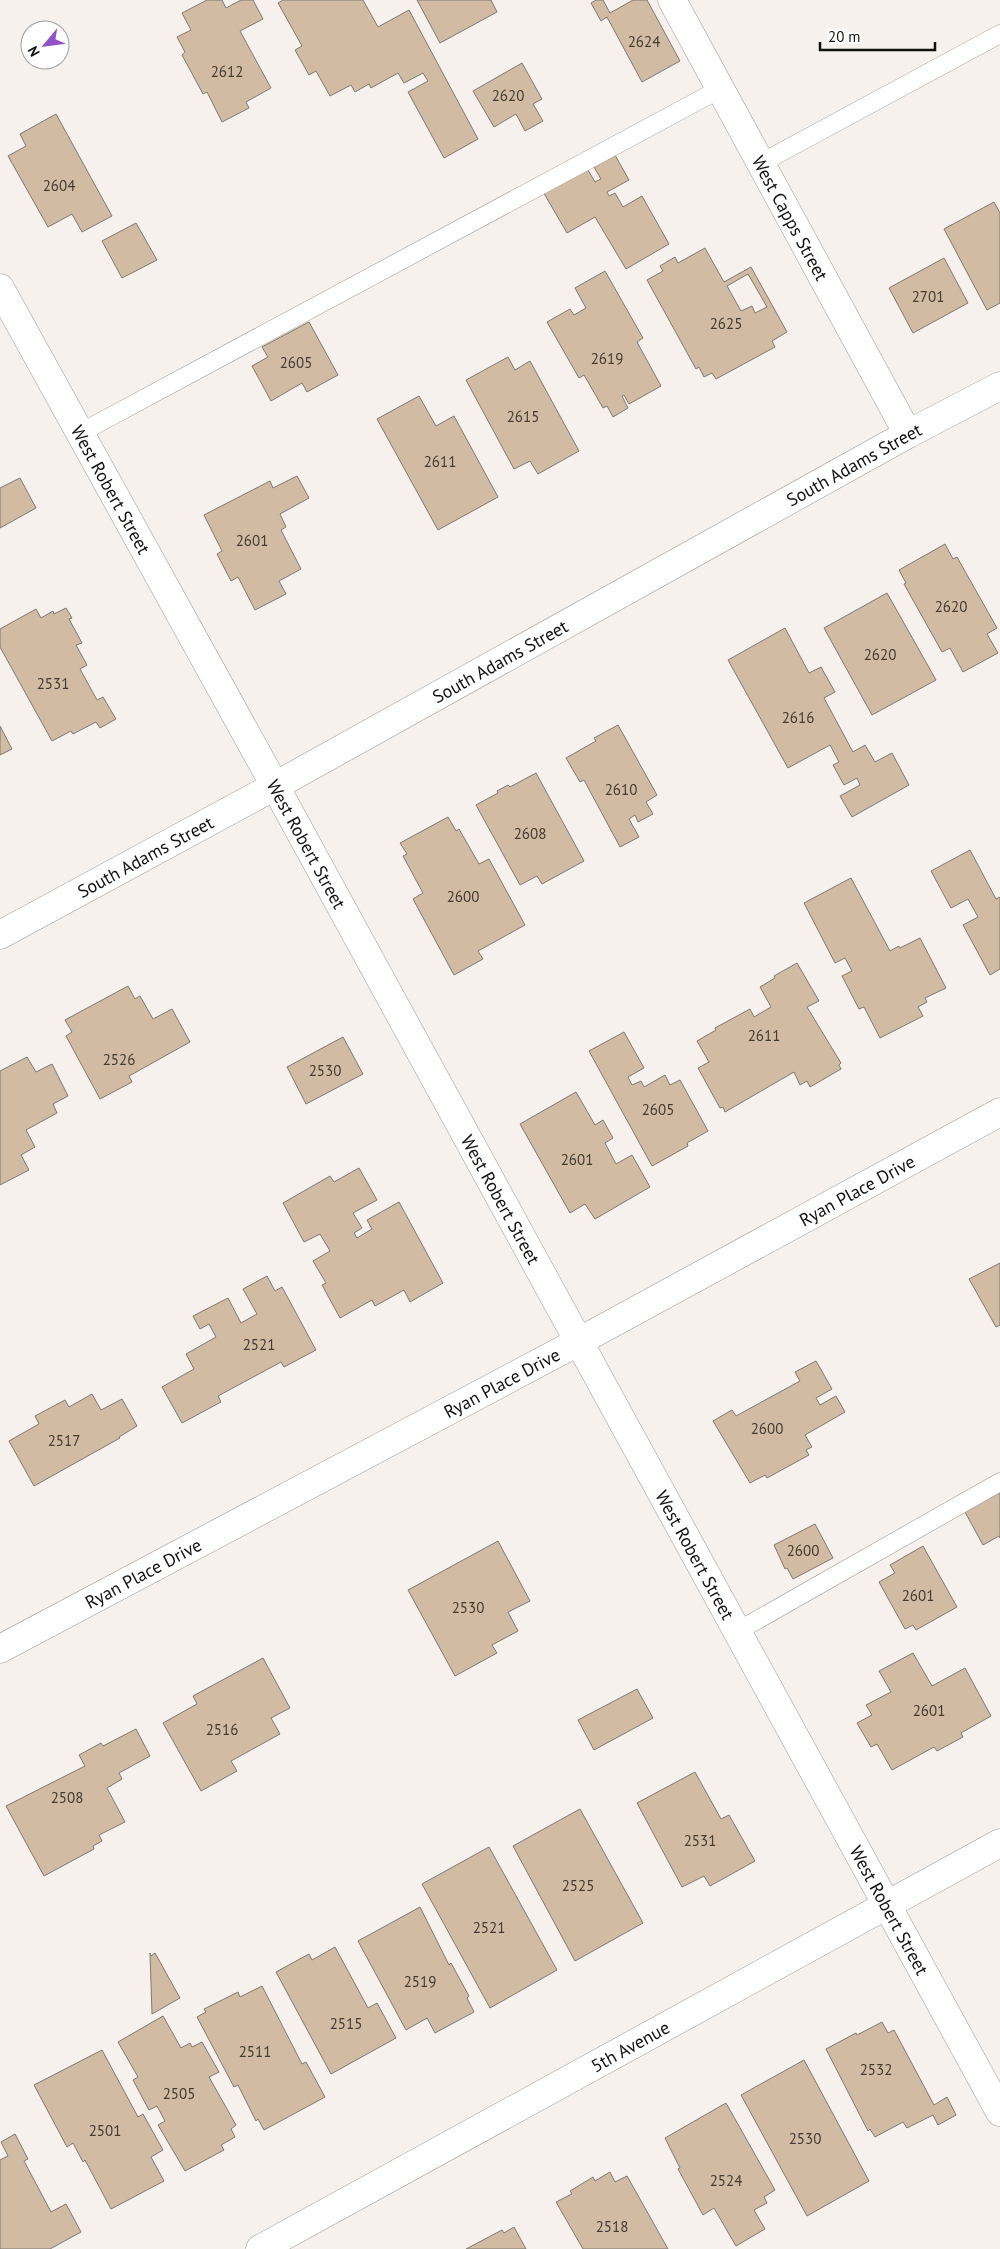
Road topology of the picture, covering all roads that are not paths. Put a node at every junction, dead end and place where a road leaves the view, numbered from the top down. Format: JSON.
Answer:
{"nodes":[{"id":1,"x":672,"y":0,"type":"edge"},
{"id":2,"x":1000,"y":34,"type":"edge"},
{"id":3,"x":720,"y":89,"type":"junction"},
{"id":4,"x":761,"y":163,"type":"junction"},
{"id":5,"x":0,"y":288,"type":"edge"},
{"id":6,"x":1000,"y":386,"type":"edge"},
{"id":7,"x":80,"y":433,"type":"junction"},
{"id":8,"x":908,"y":434,"type":"junction"},
{"id":9,"x":275,"y":786,"type":"junction"},
{"id":10,"x":0,"y":934,"type":"edge"},
{"id":11,"x":1000,"y":1112,"type":"edge"},
{"id":12,"x":578,"y":1342,"type":"junction"},
{"id":13,"x":1000,"y":1482,"type":"edge"},
{"id":14,"x":736,"y":1632,"type":"junction"},
{"id":15,"x":0,"y":1649,"type":"edge"},
{"id":16,"x":1000,"y":1843,"type":"edge"},
{"id":17,"x":886,"y":1905,"type":"junction"},
{"id":18,"x":1000,"y":2112,"type":"edge"},
{"id":19,"x":260,"y":2249,"type":"edge"}],
"edges":[{"from":1,"to":3,"type":"street","name":"West Capps Street"},
{"from":2,"to":4,"type":"lane"},
{"from":3,"to":4,"type":"street","name":"West Capps Street"},
{"from":3,"to":7,"type":"lane"},
{"from":4,"to":8,"type":"street","name":"West Capps Street"},
{"from":5,"to":7,"type":"street","name":"West Robert Street"},
{"from":6,"to":8,"type":"street","name":"South Adams Street"},
{"from":7,"to":9,"type":"street","name":"West Robert Street"},
{"from":8,"to":9,"type":"street","name":"South Adams Street"},
{"from":9,"to":10,"type":"street","name":"South Adams Street"},
{"from":9,"to":12,"type":"street","name":"West Robert Street"},
{"from":11,"to":12,"type":"street","name":"Ryan Place Drive"},
{"from":12,"to":14,"type":"street","name":"West Robert Street"},
{"from":12,"to":15,"type":"street","name":"Ryan Place Drive"},
{"from":13,"to":14,"type":"lane"},
{"from":14,"to":17,"type":"street","name":"West Robert Street"},
{"from":16,"to":17,"type":"street","name":"5th Avenue"},
{"from":17,"to":18,"type":"street","name":"West Robert Street"},
{"from":17,"to":19,"type":"street","name":"5th Avenue"}]}
